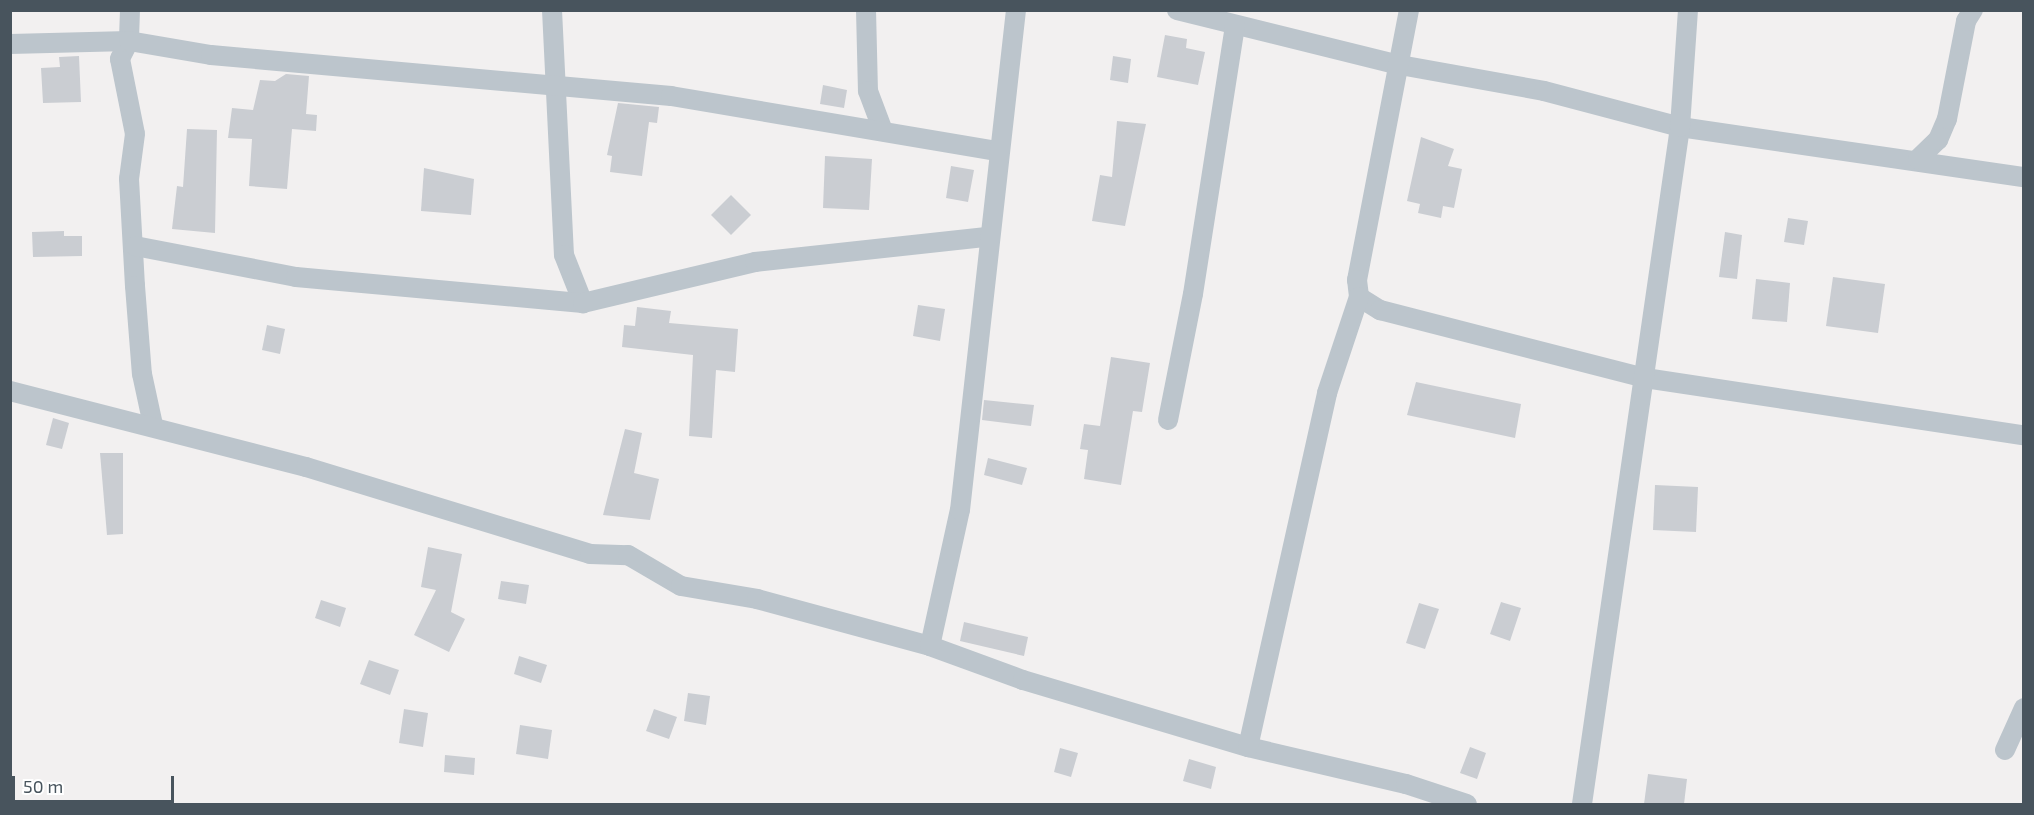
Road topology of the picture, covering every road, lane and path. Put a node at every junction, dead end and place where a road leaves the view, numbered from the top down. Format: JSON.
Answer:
{"nodes":[{"id":1,"x":130,"y":10,"type":"edge"},
{"id":2,"x":552,"y":10,"type":"edge"},
{"id":3,"x":866,"y":10,"type":"edge"},
{"id":4,"x":1016,"y":10,"type":"edge"},
{"id":5,"x":1177,"y":10,"type":"edge"},
{"id":6,"x":1409,"y":10,"type":"edge"},
{"id":7,"x":1688,"y":10,"type":"edge"},
{"id":8,"x":1974,"y":10,"type":"edge"},
{"id":9,"x":1234,"y":25,"type":"junction"},
{"id":10,"x":129,"y":41,"type":"junction"},
{"id":11,"x":10,"y":44,"type":"edge"},
{"id":12,"x":1400,"y":65,"type":"junction"},
{"id":13,"x":559,"y":89,"type":"junction"},
{"id":14,"x":1680,"y":127,"type":"junction"},
{"id":15,"x":883,"y":131,"type":"junction"},
{"id":16,"x":997,"y":151,"type":"junction"},
{"id":17,"x":1918,"y":159,"type":"junction"},
{"id":18,"x":2024,"y":177,"type":"edge"},
{"id":19,"x":987,"y":237,"type":"junction"},
{"id":20,"x":135,"y":246,"type":"junction"},
{"id":21,"x":1359,"y":297,"type":"junction"},
{"id":22,"x":583,"y":303,"type":"junction"},
{"id":23,"x":1645,"y":378,"type":"junction"},
{"id":24,"x":10,"y":391,"type":"edge"},
{"id":25,"x":1168,"y":420,"type":"dead end"},
{"id":26,"x":153,"y":426,"type":"junction"},
{"id":27,"x":2024,"y":435,"type":"edge"},
{"id":28,"x":930,"y":646,"type":"junction"},
{"id":29,"x":2024,"y":708,"type":"edge"},
{"id":30,"x":1248,"y":747,"type":"junction"},
{"id":31,"x":2005,"y":750,"type":"dead end"},
{"id":32,"x":1467,"y":804,"type":"edge"},
{"id":33,"x":1582,"y":804,"type":"edge"}],
"edges":[{"from":1,"to":10,"type":"street"},
{"from":2,"to":13,"type":"street"},
{"from":3,"to":15,"type":"street"},
{"from":4,"to":16,"type":"street"},
{"from":5,"to":9,"type":"street"},
{"from":6,"to":12,"type":"street"},
{"from":7,"to":14,"type":"street"},
{"from":8,"to":17,"type":"street"},
{"from":9,"to":12,"type":"street"},
{"from":9,"to":25,"type":"street"},
{"from":10,"to":11,"type":"street"},
{"from":10,"to":13,"type":"street"},
{"from":10,"to":20,"type":"street"},
{"from":12,"to":14,"type":"street"},
{"from":12,"to":21,"type":"street"},
{"from":13,"to":15,"type":"street"},
{"from":13,"to":22,"type":"street"},
{"from":14,"to":17,"type":"street"},
{"from":14,"to":23,"type":"street"},
{"from":15,"to":16,"type":"street"},
{"from":16,"to":19,"type":"street"},
{"from":17,"to":18,"type":"street"},
{"from":19,"to":22,"type":"street"},
{"from":19,"to":28,"type":"street"},
{"from":20,"to":22,"type":"street"},
{"from":20,"to":26,"type":"street"},
{"from":21,"to":23,"type":"street"},
{"from":21,"to":30,"type":"street"},
{"from":23,"to":27,"type":"street"},
{"from":23,"to":33,"type":"street"},
{"from":24,"to":26,"type":"street"},
{"from":26,"to":28,"type":"street"},
{"from":28,"to":30,"type":"street"},
{"from":29,"to":31,"type":"street"},
{"from":30,"to":32,"type":"street"}]}
